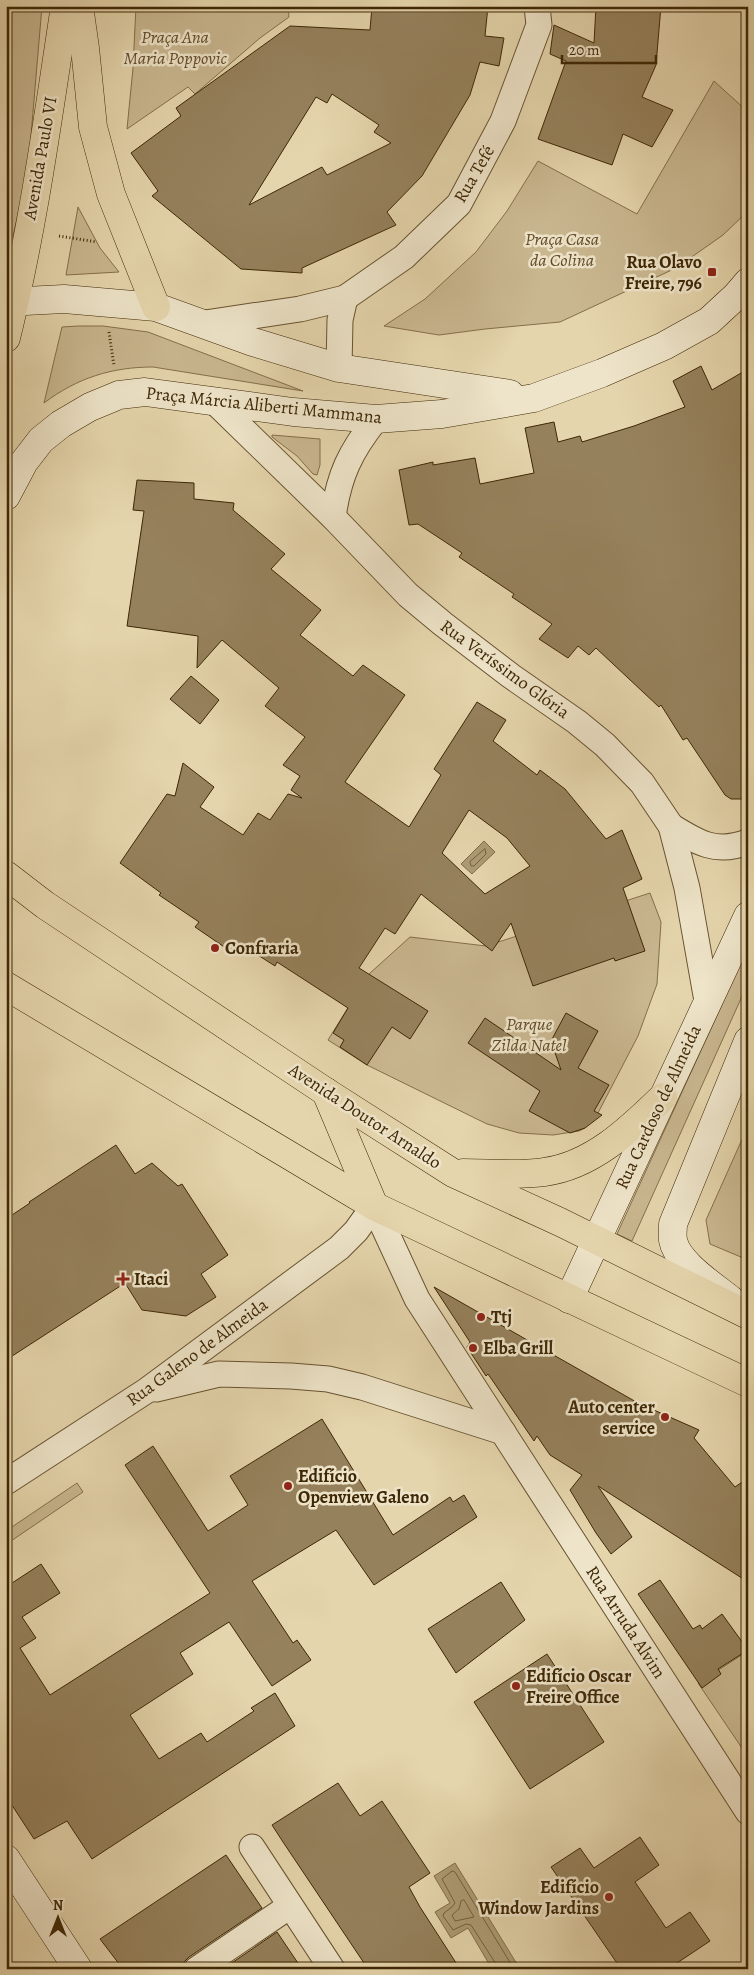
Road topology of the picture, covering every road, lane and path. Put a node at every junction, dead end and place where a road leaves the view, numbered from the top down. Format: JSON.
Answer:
{"nodes":[{"id":1,"x":65,"y":6,"type":"edge"},
{"id":2,"x":79,"y":6,"type":"edge"},
{"id":3,"x":537,"y":6,"type":"edge"},
{"id":4,"x":28,"y":230,"type":"junction"},
{"id":5,"x":126,"y":231,"type":"junction"},
{"id":6,"x":744,"y":289,"type":"edge"},
{"id":7,"x":344,"y":298,"type":"junction"},
{"id":8,"x":11,"y":302,"type":"edge"},
{"id":9,"x":156,"y":307,"type":"junction"},
{"id":10,"x":205,"y":323,"type":"junction"},
{"id":11,"x":6,"y":338,"type":"edge"},
{"id":12,"x":339,"y":368,"type":"junction"},
{"id":13,"x":534,"y":398,"type":"junction"},
{"id":14,"x":214,"y":401,"type":"junction"},
{"id":15,"x":376,"y":419,"type":"junction"},
{"id":16,"x":6,"y":496,"type":"edge"},
{"id":17,"x":333,"y":517,"type":"junction"},
{"id":18,"x":671,"y":826,"type":"junction"},
{"id":19,"x":748,"y":842,"type":"edge"},
{"id":20,"x":6,"y":875,"type":"edge"},
{"id":21,"x":748,"y":916,"type":"edge"},
{"id":22,"x":6,"y":986,"type":"edge"},
{"id":23,"x":707,"y":1001,"type":"junction"},
{"id":24,"x":748,"y":1041,"type":"edge"},
{"id":25,"x":326,"y":1092,"type":"junction"},
{"id":26,"x":663,"y":1097,"type":"junction"},
{"id":27,"x":454,"y":1173,"type":"junction"},
{"id":28,"x":374,"y":1206,"type":"junction"},
{"id":29,"x":596,"y":1239,"type":"junction"},
{"id":30,"x":569,"y":1299,"type":"junction"},
{"id":31,"x":748,"y":1314,"type":"edge"},
{"id":32,"x":748,"y":1383,"type":"edge"},
{"id":33,"x":146,"y":1391,"type":"junction"},
{"id":34,"x":503,"y":1432,"type":"junction"},
{"id":35,"x":6,"y":1482,"type":"edge"},
{"id":36,"x":748,"y":1812,"type":"edge"},
{"id":37,"x":252,"y":1847,"type":"dead end"},
{"id":38,"x":6,"y":1859,"type":"edge"},
{"id":39,"x":290,"y":1906,"type":"junction"},
{"id":40,"x":78,"y":1969,"type":"edge"},
{"id":41,"x":197,"y":1969,"type":"edge"},
{"id":42,"x":332,"y":1969,"type":"edge"}],
"edges":[{"from":1,"to":4,"type":"main road","name":"Avenida Paulo VI"},
{"from":2,"to":5,"type":"main road"},
{"from":3,"to":7,"type":"street","name":"Rua Tefé"},
{"from":4,"to":5,"type":"path"},
{"from":4,"to":8,"type":"main road","name":"Avenida Paulo VI"},
{"from":5,"to":9,"type":"main road"},
{"from":6,"to":13,"type":"main road","name":"Praça Márcia Aliberti Mammana"},
{"from":7,"to":10,"type":"street","name":"Rua Tefé"},
{"from":7,"to":12,"type":"street"},
{"from":8,"to":9,"type":"main road","name":"Praça Márcia Aliberti Mammana"},
{"from":8,"to":11,"type":"main road","name":"Avenida Paulo VI"},
{"from":9,"to":10,"type":"main road","name":"Praça Márcia Aliberti Mammana"},
{"from":10,"to":12,"type":"main road","name":"Praça Márcia Aliberti Mammana"},
{"from":12,"to":13,"type":"main road","name":"Praça Márcia Aliberti Mammana"},
{"from":13,"to":15,"type":"main road","name":"Praça Márcia Aliberti Mammana"},
{"from":14,"to":15,"type":"main road","name":"Praça Márcia Aliberti Mammana"},
{"from":14,"to":16,"type":"main road","name":"Praça Márcia Aliberti Mammana"},
{"from":14,"to":17,"type":"street","name":"Rua Veríssimo Glória"},
{"from":15,"to":17,"type":"street"},
{"from":17,"to":18,"type":"street","name":"Rua Veríssimo Glória"},
{"from":18,"to":19,"type":"street","name":"Rua Veríssimo Glória"},
{"from":18,"to":23,"type":"street","name":"Rua Veríssimo Glória"},
{"from":20,"to":25,"type":"main road","name":"Avenida Doutor Arnaldo"},
{"from":21,"to":23,"type":"main road","name":"Rua Cardoso de Almeida"},
{"from":22,"to":28,"type":"main road"},
{"from":23,"to":26,"type":"main road","name":"Rua Cardoso de Almeida"},
{"from":24,"to":31,"type":"main road"},
{"from":25,"to":27,"type":"main road","name":"Avenida Doutor Arnaldo"},
{"from":25,"to":28,"type":"main road"},
{"from":26,"to":27,"type":"main road"},
{"from":26,"to":29,"type":"main road","name":"Rua Cardoso de Almeida"},
{"from":27,"to":29,"type":"main road","name":"Avenida Doutor Arnaldo"},
{"from":28,"to":30,"type":"main road"},
{"from":28,"to":33,"type":"street","name":"Rua Galeno de Almeida"},
{"from":28,"to":34,"type":"street","name":"Rua Arruda Alvim"},
{"from":29,"to":30,"type":"main road","name":"Rua Cardoso de Almeida"},
{"from":29,"to":31,"type":"main road","name":"Avenida Doutor Arnaldo"},
{"from":30,"to":32,"type":"main road"},
{"from":33,"to":34,"type":"street"},
{"from":33,"to":35,"type":"street","name":"Rua Galeno de Almeida"},
{"from":34,"to":36,"type":"street","name":"Rua Arruda Alvim"},
{"from":37,"to":39,"type":"street"},
{"from":38,"to":40,"type":"main road"},
{"from":39,"to":41,"type":"street"},
{"from":39,"to":42,"type":"street"}]}
